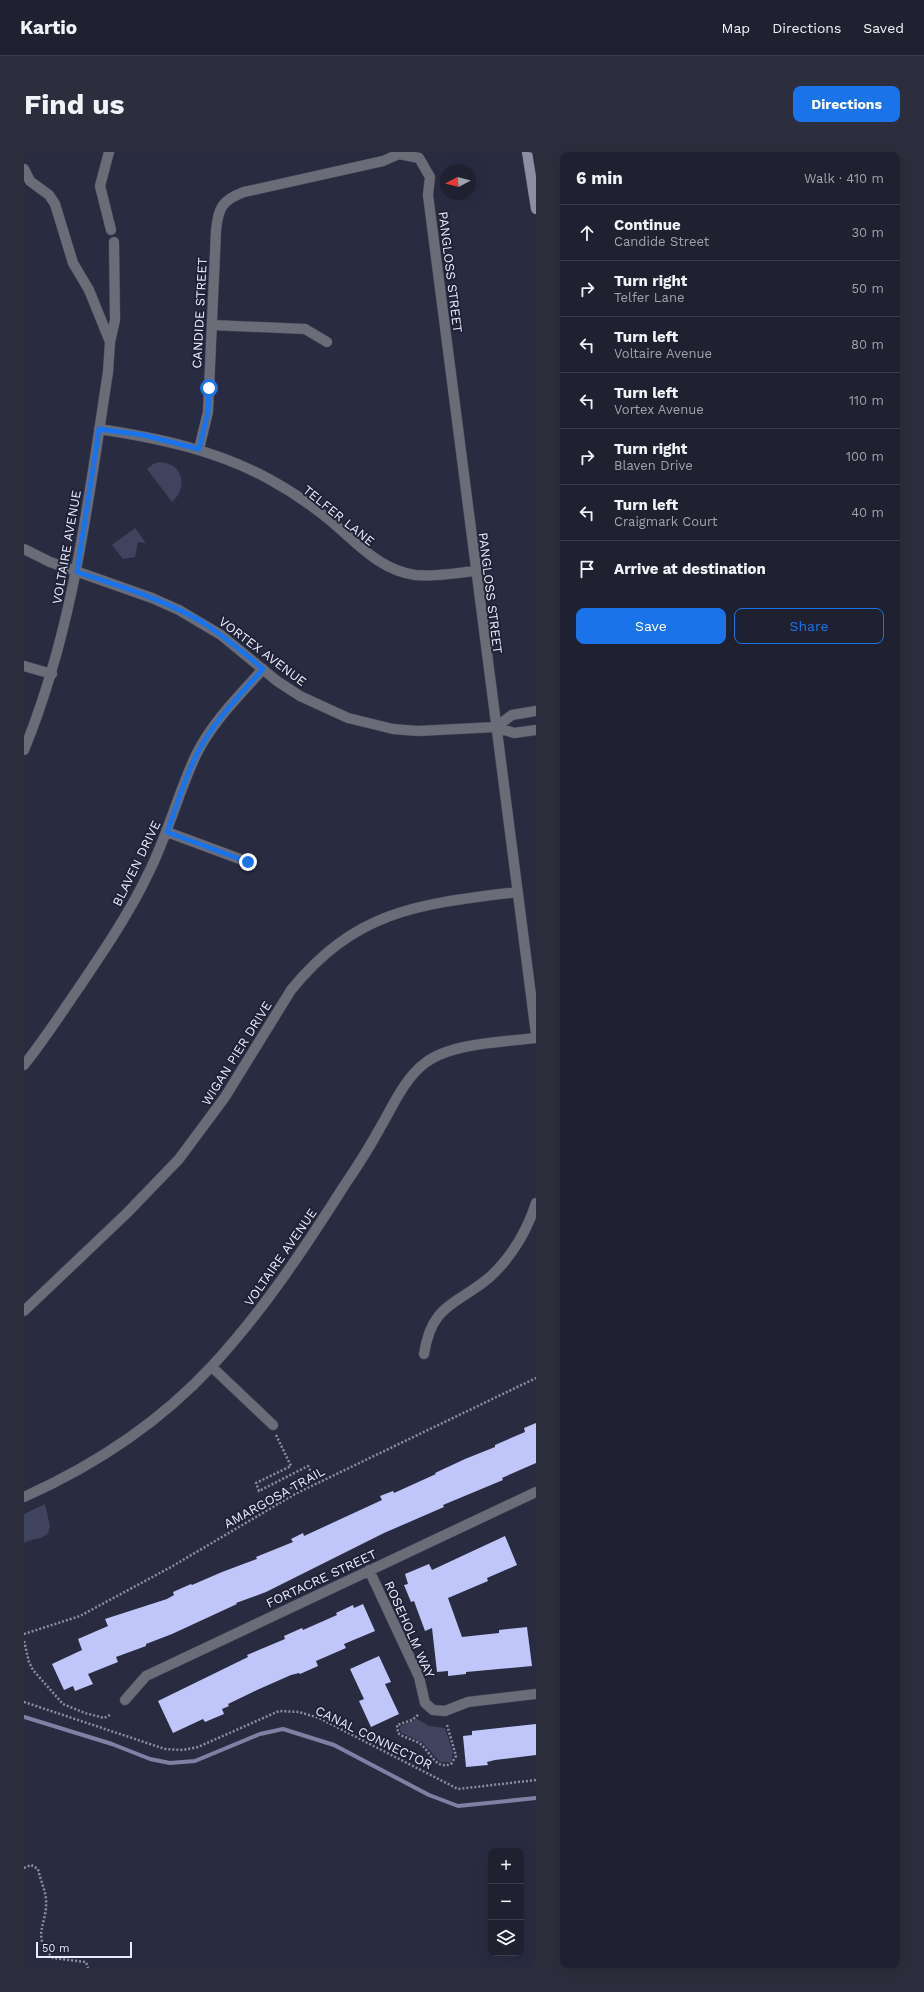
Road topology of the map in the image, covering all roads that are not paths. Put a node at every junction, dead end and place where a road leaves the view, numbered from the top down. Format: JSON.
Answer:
{"nodes":[{"id":1,"x":109,"y":152,"type":"edge"},
{"id":2,"x":527,"y":152,"type":"edge"},
{"id":3,"x":419,"y":158,"type":"joint"},
{"id":4,"x":24,"y":169,"type":"edge"},
{"id":5,"x":536,"y":209,"type":"edge"},
{"id":6,"x":111,"y":230,"type":"dead end"},
{"id":7,"x":114,"y":242,"type":"dead end"},
{"id":8,"x":212,"y":325,"type":"junction"},
{"id":9,"x":110,"y":342,"type":"junction"},
{"id":10,"x":327,"y":342,"type":"dead end"},
{"id":11,"x":99,"y":429,"type":"junction"},
{"id":12,"x":199,"y":449,"type":"junction"},
{"id":13,"x":24,"y":549,"type":"edge"},
{"id":14,"x":475,"y":570,"type":"junction"},
{"id":15,"x":77,"y":572,"type":"junction"},
{"id":16,"x":24,"y":666,"type":"edge"},
{"id":17,"x":263,"y":669,"type":"junction"},
{"id":18,"x":52,"y":674,"type":"junction"},
{"id":19,"x":536,"y":711,"type":"edge"},
{"id":20,"x":496,"y":727,"type":"junction"},
{"id":21,"x":536,"y":730,"type":"edge"},
{"id":22,"x":24,"y":750,"type":"edge"},
{"id":23,"x":167,"y":832,"type":"junction"},
{"id":24,"x":248,"y":862,"type":"dead end"},
{"id":25,"x":517,"y":892,"type":"junction"},
{"id":26,"x":536,"y":1034,"type":"edge"},
{"id":27,"x":536,"y":1038,"type":"edge"},
{"id":28,"x":24,"y":1065,"type":"edge"},
{"id":29,"x":536,"y":1203,"type":"edge"},
{"id":30,"x":24,"y":1311,"type":"edge"},
{"id":31,"x":424,"y":1354,"type":"dead end"},
{"id":32,"x":212,"y":1366,"type":"junction"},
{"id":33,"x":274,"y":1429,"type":"road end"},
{"id":34,"x":536,"y":1492,"type":"edge"},
{"id":35,"x":24,"y":1497,"type":"edge"},
{"id":36,"x":369,"y":1570,"type":"junction"},
{"id":37,"x":536,"y":1694,"type":"edge"},
{"id":38,"x":125,"y":1700,"type":"dead end"}],
"edges":[{"from":1,"to":6,"type":"street"},
{"from":2,"to":5,"type":"street"},
{"from":3,"to":8,"type":"street","name":"CANDIDE STREET"},
{"from":3,"to":14,"type":"street","name":"PANGLOSS STREET"},
{"from":4,"to":9,"type":"street","name":"VOLTAIRE AVENUE"},
{"from":7,"to":9,"type":"street","name":"VOLTAIRE AVENUE"},
{"from":8,"to":10,"type":"street"},
{"from":8,"to":12,"type":"street","name":"CANDIDE STREET"},
{"from":9,"to":11,"type":"street","name":"VOLTAIRE AVENUE"},
{"from":11,"to":12,"type":"street","name":"TELFER LANE"},
{"from":11,"to":15,"type":"street","name":"VOLTAIRE AVENUE"},
{"from":12,"to":14,"type":"street","name":"TELFER LANE"},
{"from":13,"to":15,"type":"street","name":"VORTEX AVENUE"},
{"from":14,"to":20,"type":"street","name":"PANGLOSS STREET"},
{"from":15,"to":17,"type":"street","name":"VORTEX AVENUE"},
{"from":15,"to":18,"type":"street","name":"VOLTAIRE AVENUE"},
{"from":16,"to":18,"type":"street"},
{"from":17,"to":20,"type":"street","name":"VORTEX AVENUE"},
{"from":17,"to":23,"type":"street","name":"BLAVEN DRIVE"},
{"from":18,"to":22,"type":"street","name":"VOLTAIRE AVENUE"},
{"from":19,"to":20,"type":"street"},
{"from":20,"to":21,"type":"street","name":"VORTEX AVENUE"},
{"from":20,"to":25,"type":"street","name":"PANGLOSS STREET"},
{"from":23,"to":24,"type":"street"},
{"from":23,"to":28,"type":"street","name":"BLAVEN DRIVE"},
{"from":25,"to":26,"type":"street","name":"PANGLOSS STREET"},
{"from":25,"to":30,"type":"street","name":"WIGAN PIER DRIVE"},
{"from":27,"to":32,"type":"street","name":"VOLTAIRE AVENUE"},
{"from":29,"to":31,"type":"street"},
{"from":32,"to":33,"type":"street"},
{"from":32,"to":35,"type":"street","name":"VOLTAIRE AVENUE"},
{"from":34,"to":36,"type":"street","name":"FORTACRE STREET"},
{"from":36,"to":37,"type":"street","name":"ROSEHOLM WAY"},
{"from":36,"to":38,"type":"street","name":"FORTACRE STREET"}]}
